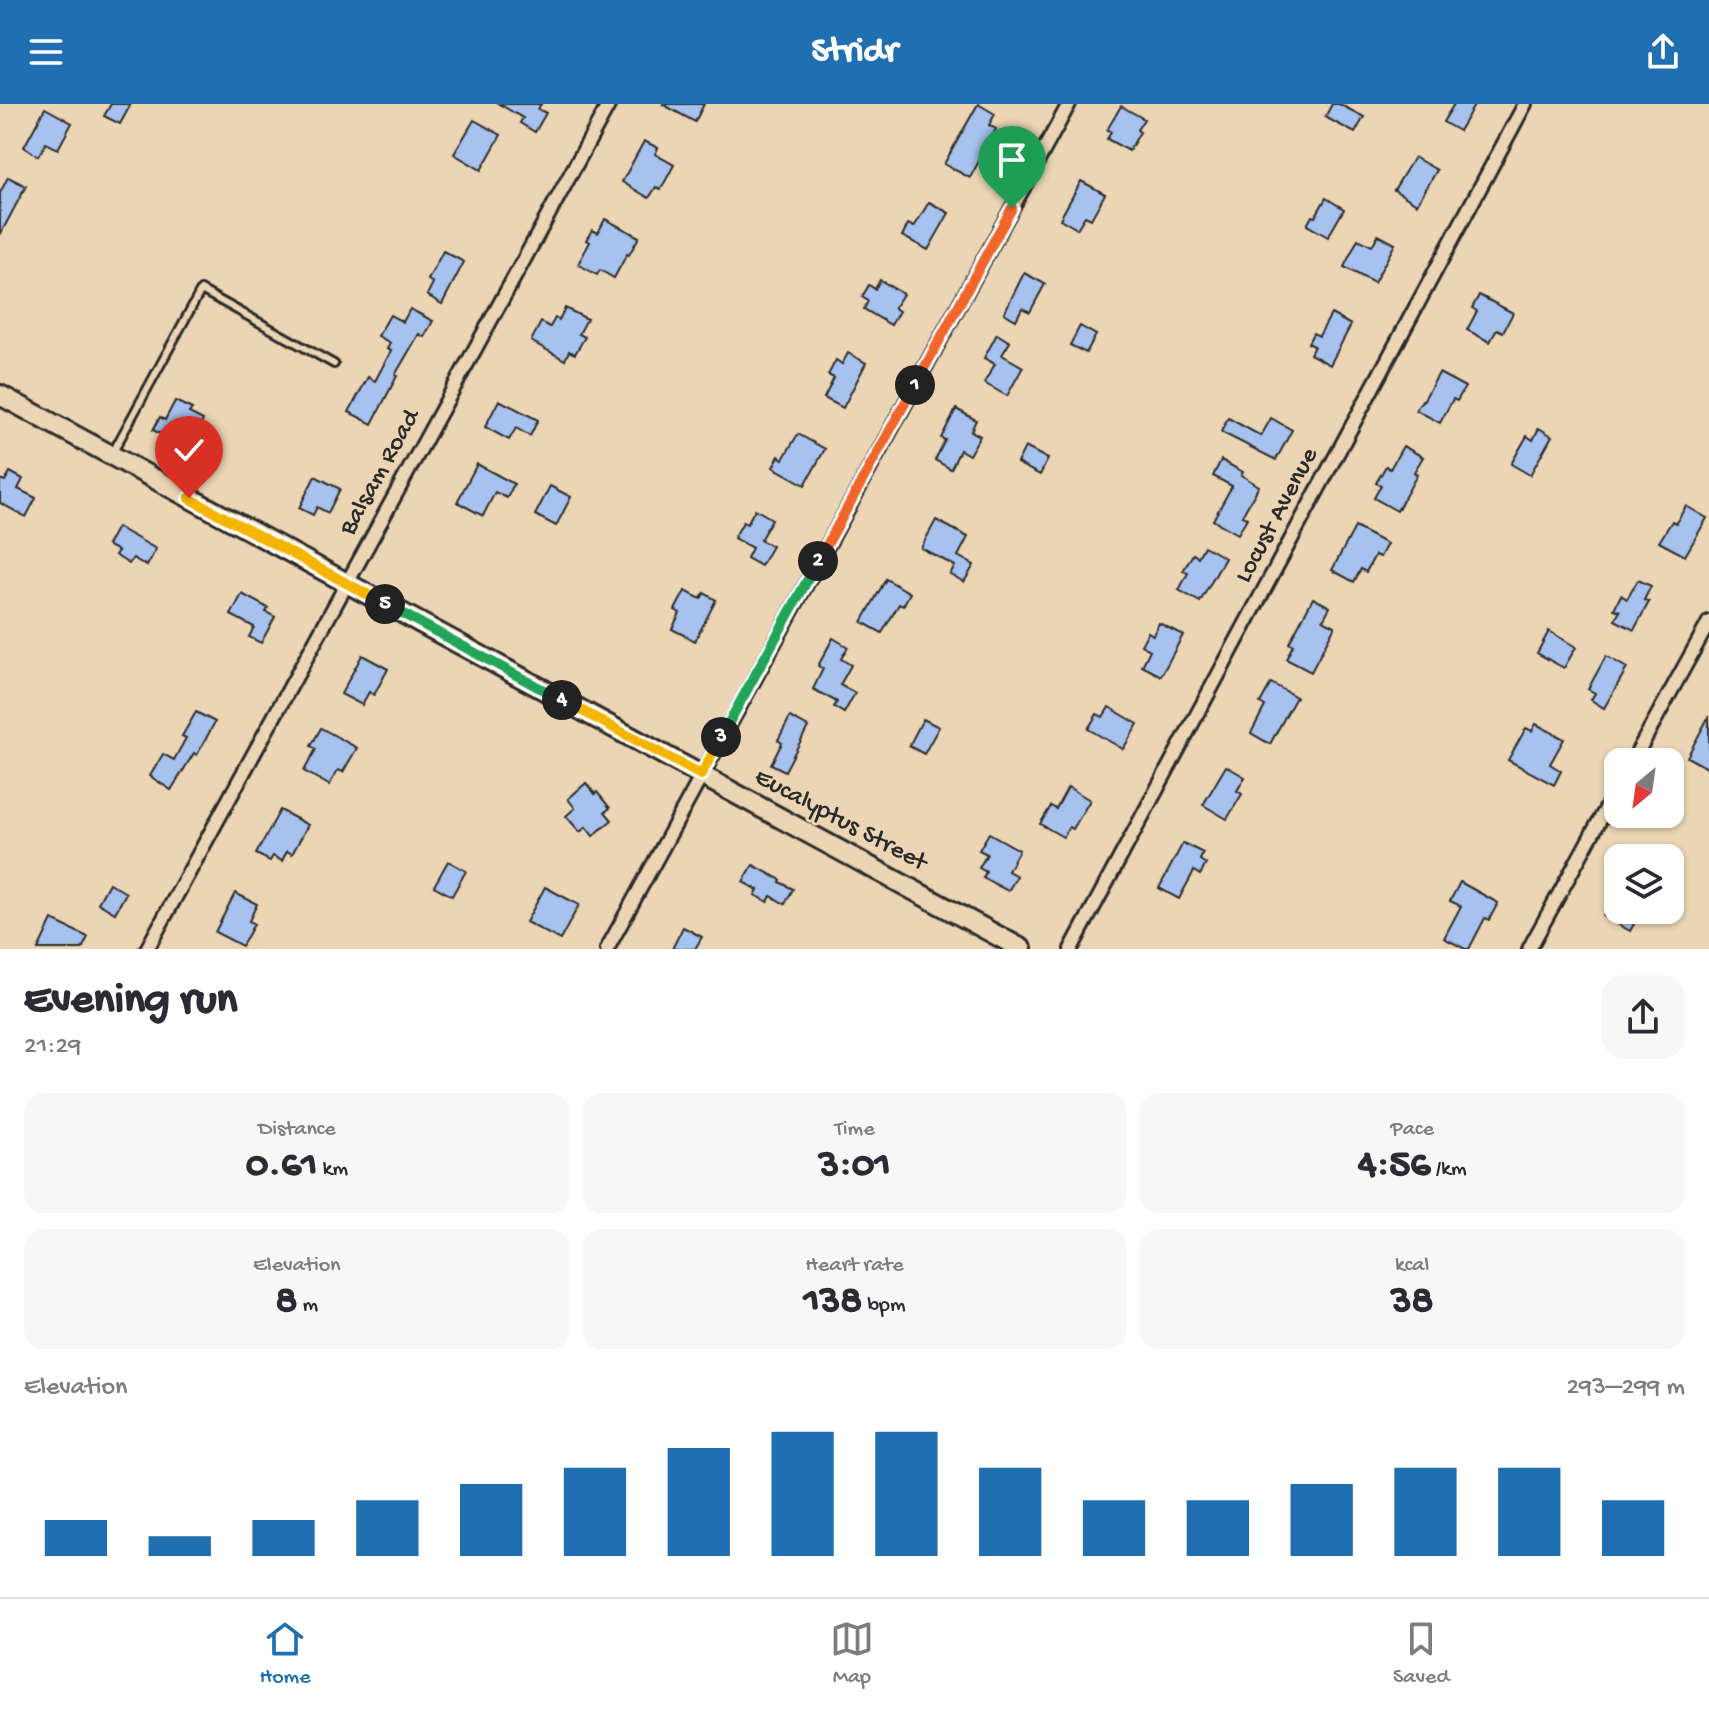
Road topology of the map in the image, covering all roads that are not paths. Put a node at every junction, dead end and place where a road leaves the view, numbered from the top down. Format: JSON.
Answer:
{"nodes":[{"id":1,"x":609,"y":104,"type":"edge"},
{"id":2,"x":1069,"y":104,"type":"edge"},
{"id":3,"x":1525,"y":104,"type":"edge"},
{"id":4,"x":334,"y":364,"type":"dead end"},
{"id":5,"x":0,"y":395,"type":"edge"},
{"id":6,"x":111,"y":455,"type":"junction"},
{"id":7,"x":346,"y":583,"type":"junction"},
{"id":8,"x":1709,"y":622,"type":"edge"},
{"id":9,"x":1640,"y":748,"type":"edge"},
{"id":10,"x":701,"y":775,"type":"junction"},
{"id":11,"x":1604,"y":812,"type":"edge"},
{"id":12,"x":147,"y":949,"type":"edge"},
{"id":13,"x":607,"y":949,"type":"edge"},
{"id":14,"x":1022,"y":949,"type":"edge"},
{"id":15,"x":1071,"y":949,"type":"edge"},
{"id":16,"x":1529,"y":949,"type":"edge"}],
"edges":[{"from":1,"to":7,"type":"street","name":"Balsam Road"},
{"from":2,"to":10,"type":"street"},
{"from":3,"to":15,"type":"street","name":"Locust Avenue"},
{"from":4,"to":6,"type":"lane"},
{"from":5,"to":6,"type":"main road","name":"Eucalyptus Street"},
{"from":6,"to":7,"type":"main road","name":"Eucalyptus Street"},
{"from":7,"to":10,"type":"main road","name":"Eucalyptus Street"},
{"from":7,"to":12,"type":"street","name":"Balsam Road"},
{"from":8,"to":9,"type":"street"},
{"from":10,"to":13,"type":"street"},
{"from":10,"to":14,"type":"main road","name":"Eucalyptus Street"},
{"from":11,"to":16,"type":"street"}]}
